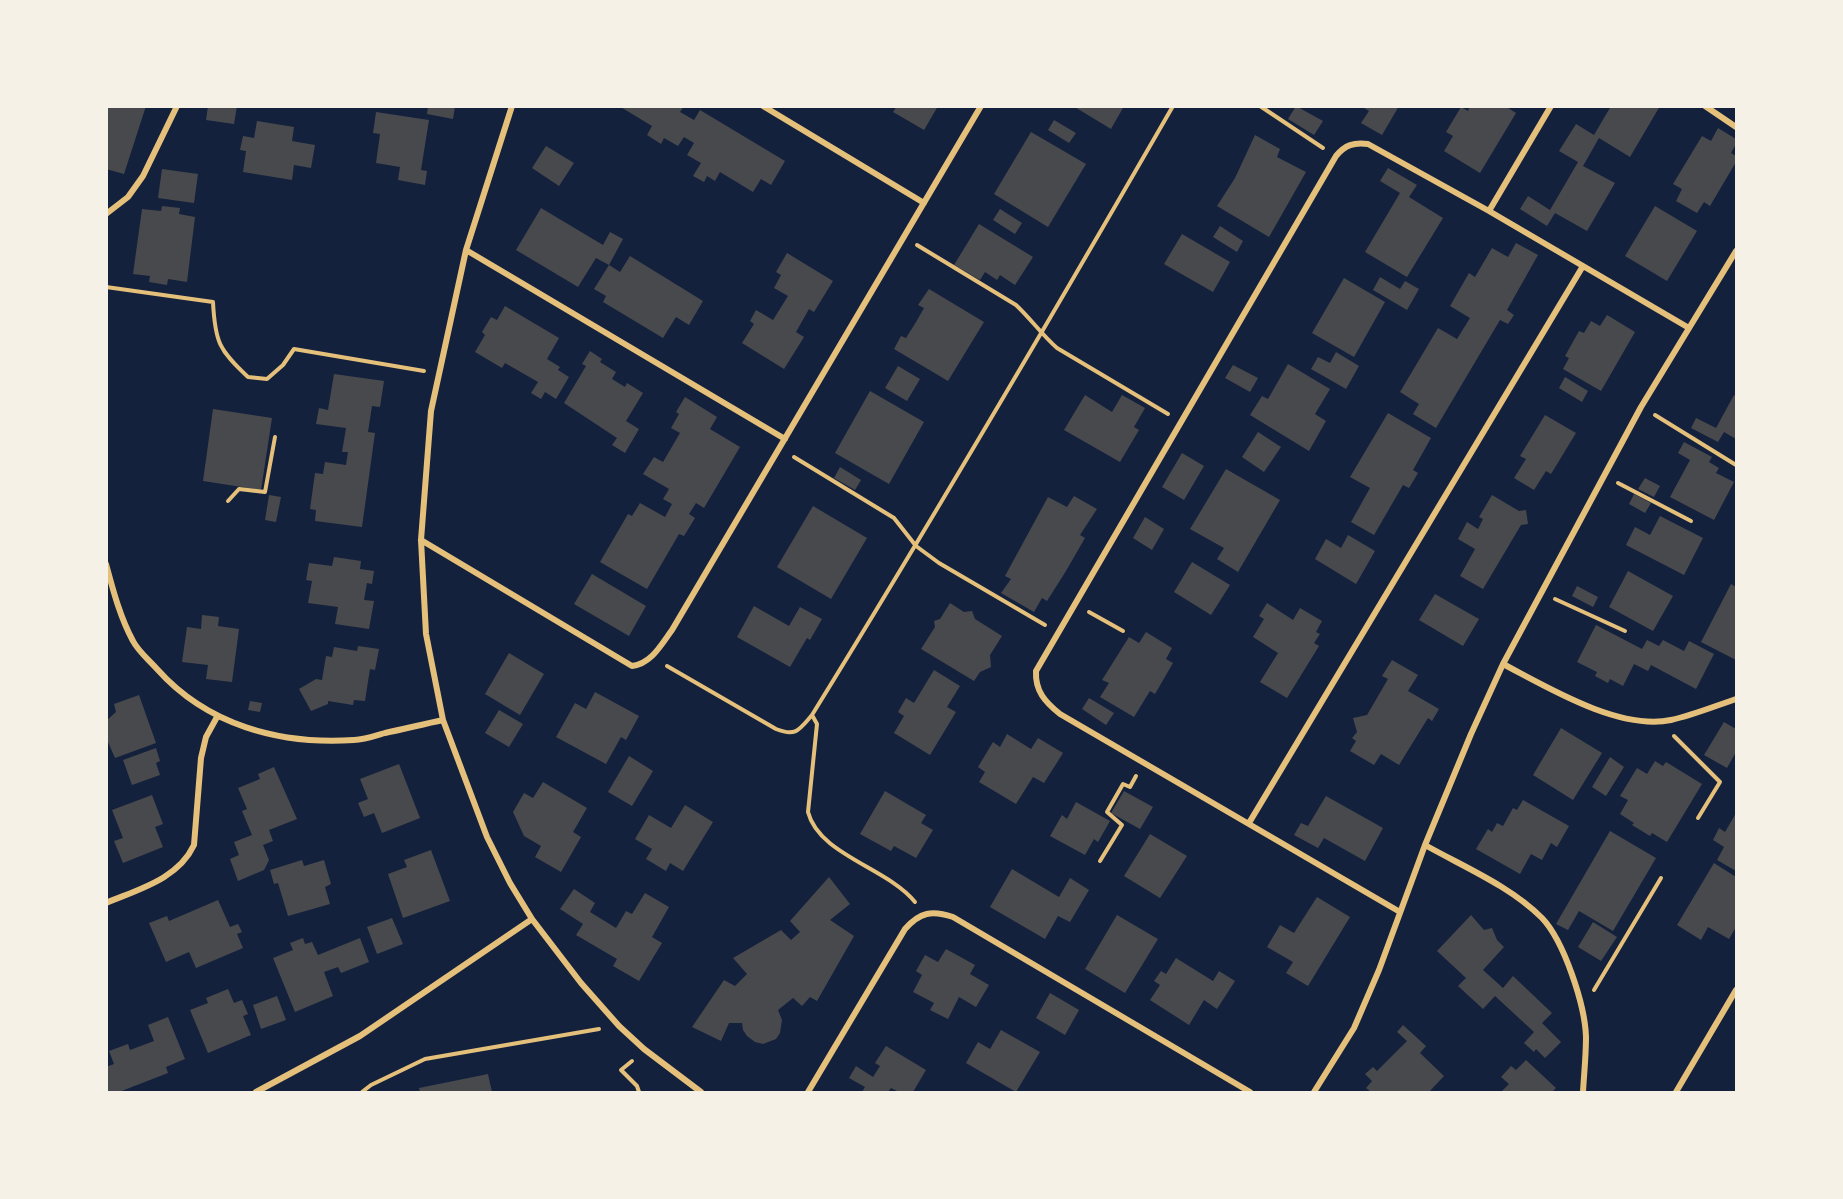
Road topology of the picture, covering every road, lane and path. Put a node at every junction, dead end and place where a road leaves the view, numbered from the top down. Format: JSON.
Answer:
{"nodes":[{"id":1,"x":177,"y":106,"type":"edge"},
{"id":2,"x":512,"y":106,"type":"edge"},
{"id":3,"x":763,"y":106,"type":"edge"},
{"id":4,"x":981,"y":106,"type":"edge"},
{"id":5,"x":1173,"y":106,"type":"edge"},
{"id":6,"x":1260,"y":106,"type":"edge"},
{"id":7,"x":1551,"y":106,"type":"edge"},
{"id":8,"x":1705,"y":106,"type":"edge"},
{"id":9,"x":1737,"y":127,"type":"edge"},
{"id":10,"x":1336,"y":156,"type":"junction"},
{"id":11,"x":924,"y":203,"type":"junction"},
{"id":12,"x":1489,"y":211,"type":"junction"},
{"id":13,"x":106,"y":214,"type":"edge"},
{"id":14,"x":904,"y":237,"type":"junction"},
{"id":15,"x":466,"y":250,"type":"junction"},
{"id":16,"x":1737,"y":251,"type":"edge"},
{"id":17,"x":1583,"y":266,"type":"junction"},
{"id":18,"x":106,"y":287,"type":"edge"},
{"id":19,"x":1689,"y":328,"type":"junction"},
{"id":20,"x":1042,"y":335,"type":"junction"},
{"id":21,"x":439,"y":374,"type":"junction"},
{"id":22,"x":1641,"y":406,"type":"junction"},
{"id":23,"x":1182,"y":422,"type":"junction"},
{"id":24,"x":275,"y":437,"type":"dead end"},
{"id":25,"x":785,"y":439,"type":"junction"},
{"id":26,"x":779,"y":448,"type":"junction"},
{"id":27,"x":1737,"y":465,"type":"edge"},
{"id":28,"x":1604,"y":475,"type":"junction"},
{"id":29,"x":228,"y":501,"type":"dead end"},
{"id":30,"x":1691,"y":521,"type":"dead end"},
{"id":31,"x":422,"y":540,"type":"junction"},
{"id":32,"x":916,"y":546,"type":"junction"},
{"id":33,"x":106,"y":564,"type":"edge"},
{"id":34,"x":1541,"y":592,"type":"junction"},
{"id":35,"x":1075,"y":604,"type":"junction"},
{"id":36,"x":1123,"y":631,"type":"dead end"},
{"id":37,"x":1624,"y":631,"type":"dead end"},
{"id":38,"x":1059,"y":633,"type":"junction"},
{"id":39,"x":652,"y":657,"type":"junction"},
{"id":40,"x":1503,"y":664,"type":"junction"},
{"id":41,"x":1737,"y":699,"type":"edge"},
{"id":42,"x":812,"y":715,"type":"junction"},
{"id":43,"x":217,"y":717,"type":"junction"},
{"id":44,"x":443,"y":720,"type":"junction"},
{"id":45,"x":1658,"y":720,"type":"junction"},
{"id":46,"x":1144,"y":762,"type":"junction"},
{"id":47,"x":1698,"y":818,"type":"dead end"},
{"id":48,"x":1249,"y":824,"type":"junction"},
{"id":49,"x":1425,"y":845,"type":"junction"},
{"id":50,"x":1100,"y":861,"type":"dead end"},
{"id":51,"x":1661,"y":878,"type":"dead end"},
{"id":52,"x":106,"y":903,"type":"edge"},
{"id":53,"x":1400,"y":912,"type":"junction"},
{"id":54,"x":925,"y":914,"type":"junction"},
{"id":55,"x":532,"y":919,"type":"junction"},
{"id":56,"x":1737,"y":990,"type":"edge"},
{"id":57,"x":1581,"y":1011,"type":"junction"},
{"id":58,"x":619,"y":1026,"type":"junction"},
{"id":59,"x":644,"y":1049,"type":"junction"},
{"id":60,"x":256,"y":1092,"type":"edge"},
{"id":61,"x":362,"y":1092,"type":"edge"},
{"id":62,"x":639,"y":1092,"type":"edge"},
{"id":63,"x":701,"y":1092,"type":"edge"},
{"id":64,"x":808,"y":1092,"type":"edge"},
{"id":65,"x":1250,"y":1092,"type":"edge"},
{"id":66,"x":1314,"y":1092,"type":"edge"},
{"id":67,"x":1583,"y":1092,"type":"edge"},
{"id":68,"x":1676,"y":1092,"type":"edge"}],
"edges":[{"from":1,"to":13,"type":"street"},
{"from":2,"to":15,"type":"street"},
{"from":3,"to":11,"type":"street"},
{"from":4,"to":11,"type":"street"},
{"from":5,"to":20,"type":"path"},
{"from":6,"to":10,"type":"path"},
{"from":7,"to":12,"type":"street"},
{"from":8,"to":9,"type":"street"},
{"from":10,"to":12,"type":"street"},
{"from":10,"to":23,"type":"street"},
{"from":11,"to":14,"type":"street"},
{"from":12,"to":17,"type":"street"},
{"from":14,"to":20,"type":"path"},
{"from":14,"to":25,"type":"street"},
{"from":15,"to":21,"type":"street"},
{"from":15,"to":25,"type":"street"},
{"from":16,"to":19,"type":"street"},
{"from":17,"to":19,"type":"street"},
{"from":17,"to":48,"type":"street"},
{"from":18,"to":21,"type":"path"},
{"from":19,"to":22,"type":"street"},
{"from":20,"to":23,"type":"path"},
{"from":20,"to":32,"type":"path"},
{"from":21,"to":31,"type":"street"},
{"from":22,"to":27,"type":"path"},
{"from":22,"to":28,"type":"street"},
{"from":23,"to":35,"type":"street"},
{"from":24,"to":29,"type":"path"},
{"from":25,"to":26,"type":"street"},
{"from":26,"to":32,"type":"path"},
{"from":26,"to":39,"type":"street"},
{"from":28,"to":30,"type":"path"},
{"from":28,"to":34,"type":"street"},
{"from":31,"to":39,"type":"street"},
{"from":31,"to":44,"type":"street"},
{"from":32,"to":38,"type":"path"},
{"from":32,"to":42,"type":"path"},
{"from":33,"to":43,"type":"street"},
{"from":34,"to":37,"type":"path"},
{"from":34,"to":40,"type":"street"},
{"from":35,"to":36,"type":"path"},
{"from":35,"to":38,"type":"street"},
{"from":38,"to":46,"type":"street"},
{"from":39,"to":42,"type":"path"},
{"from":40,"to":45,"type":"street"},
{"from":40,"to":49,"type":"street"},
{"from":41,"to":45,"type":"street"},
{"from":42,"to":54,"type":"path"},
{"from":43,"to":44,"type":"street"},
{"from":43,"to":52,"type":"street"},
{"from":44,"to":55,"type":"street"},
{"from":45,"to":47,"type":"path"},
{"from":46,"to":48,"type":"street"},
{"from":46,"to":50,"type":"path"},
{"from":48,"to":53,"type":"street"},
{"from":49,"to":53,"type":"street"},
{"from":49,"to":57,"type":"street"},
{"from":51,"to":57,"type":"path"},
{"from":53,"to":66,"type":"street"},
{"from":54,"to":64,"type":"street"},
{"from":54,"to":65,"type":"street"},
{"from":55,"to":58,"type":"street"},
{"from":55,"to":60,"type":"street"},
{"from":56,"to":68,"type":"street"},
{"from":57,"to":67,"type":"street"},
{"from":58,"to":59,"type":"street"},
{"from":58,"to":61,"type":"path"},
{"from":59,"to":62,"type":"path"},
{"from":59,"to":63,"type":"street"}]}
